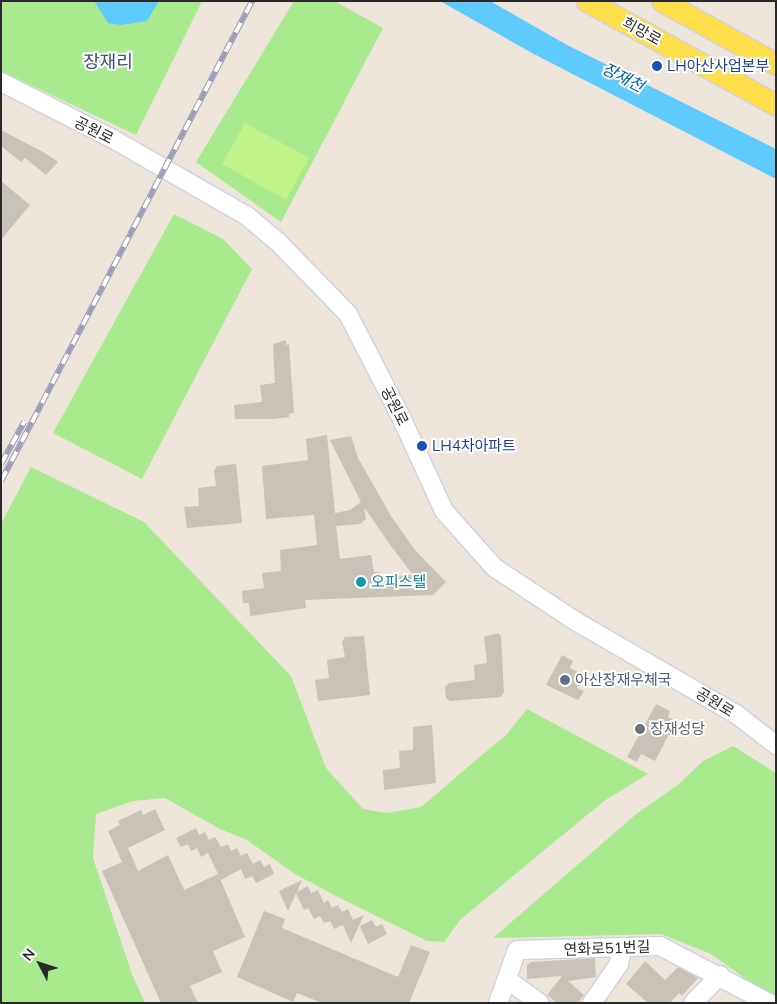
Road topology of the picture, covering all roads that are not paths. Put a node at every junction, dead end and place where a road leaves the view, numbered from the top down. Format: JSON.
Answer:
{"nodes":[{"id":1,"x":587,"y":1,"type":"edge"},
{"id":2,"x":662,"y":1,"type":"edge"},
{"id":3,"x":776,"y":64,"type":"edge"},
{"id":4,"x":1,"y":82,"type":"edge"},
{"id":5,"x":776,"y":105,"type":"edge"},
{"id":6,"x":776,"y":745,"type":"edge"},
{"id":7,"x":622,"y":948,"type":"junction"},
{"id":8,"x":720,"y":975,"type":"junction"},
{"id":9,"x":508,"y":980,"type":"junction"},
{"id":10,"x":498,"y":1003,"type":"edge"},
{"id":11,"x":540,"y":1003,"type":"edge"},
{"id":12,"x":592,"y":1003,"type":"edge"},
{"id":13,"x":693,"y":1003,"type":"edge"},
{"id":14,"x":769,"y":1003,"type":"edge"}],
"edges":[{"from":1,"to":5,"type":"main road","name":"희망로"},
{"from":2,"to":3,"type":"main road"},
{"from":4,"to":6,"type":"street","name":"공원로"},
{"from":7,"to":8,"type":"street","name":"연화로51번길"},
{"from":7,"to":9,"type":"street","name":"연화로51번길"},
{"from":7,"to":12,"type":"street"},
{"from":8,"to":13,"type":"street"},
{"from":8,"to":14,"type":"street","name":"연화로51번길"},
{"from":9,"to":10,"type":"street","name":"연화로51번길"},
{"from":9,"to":11,"type":"street"}]}
